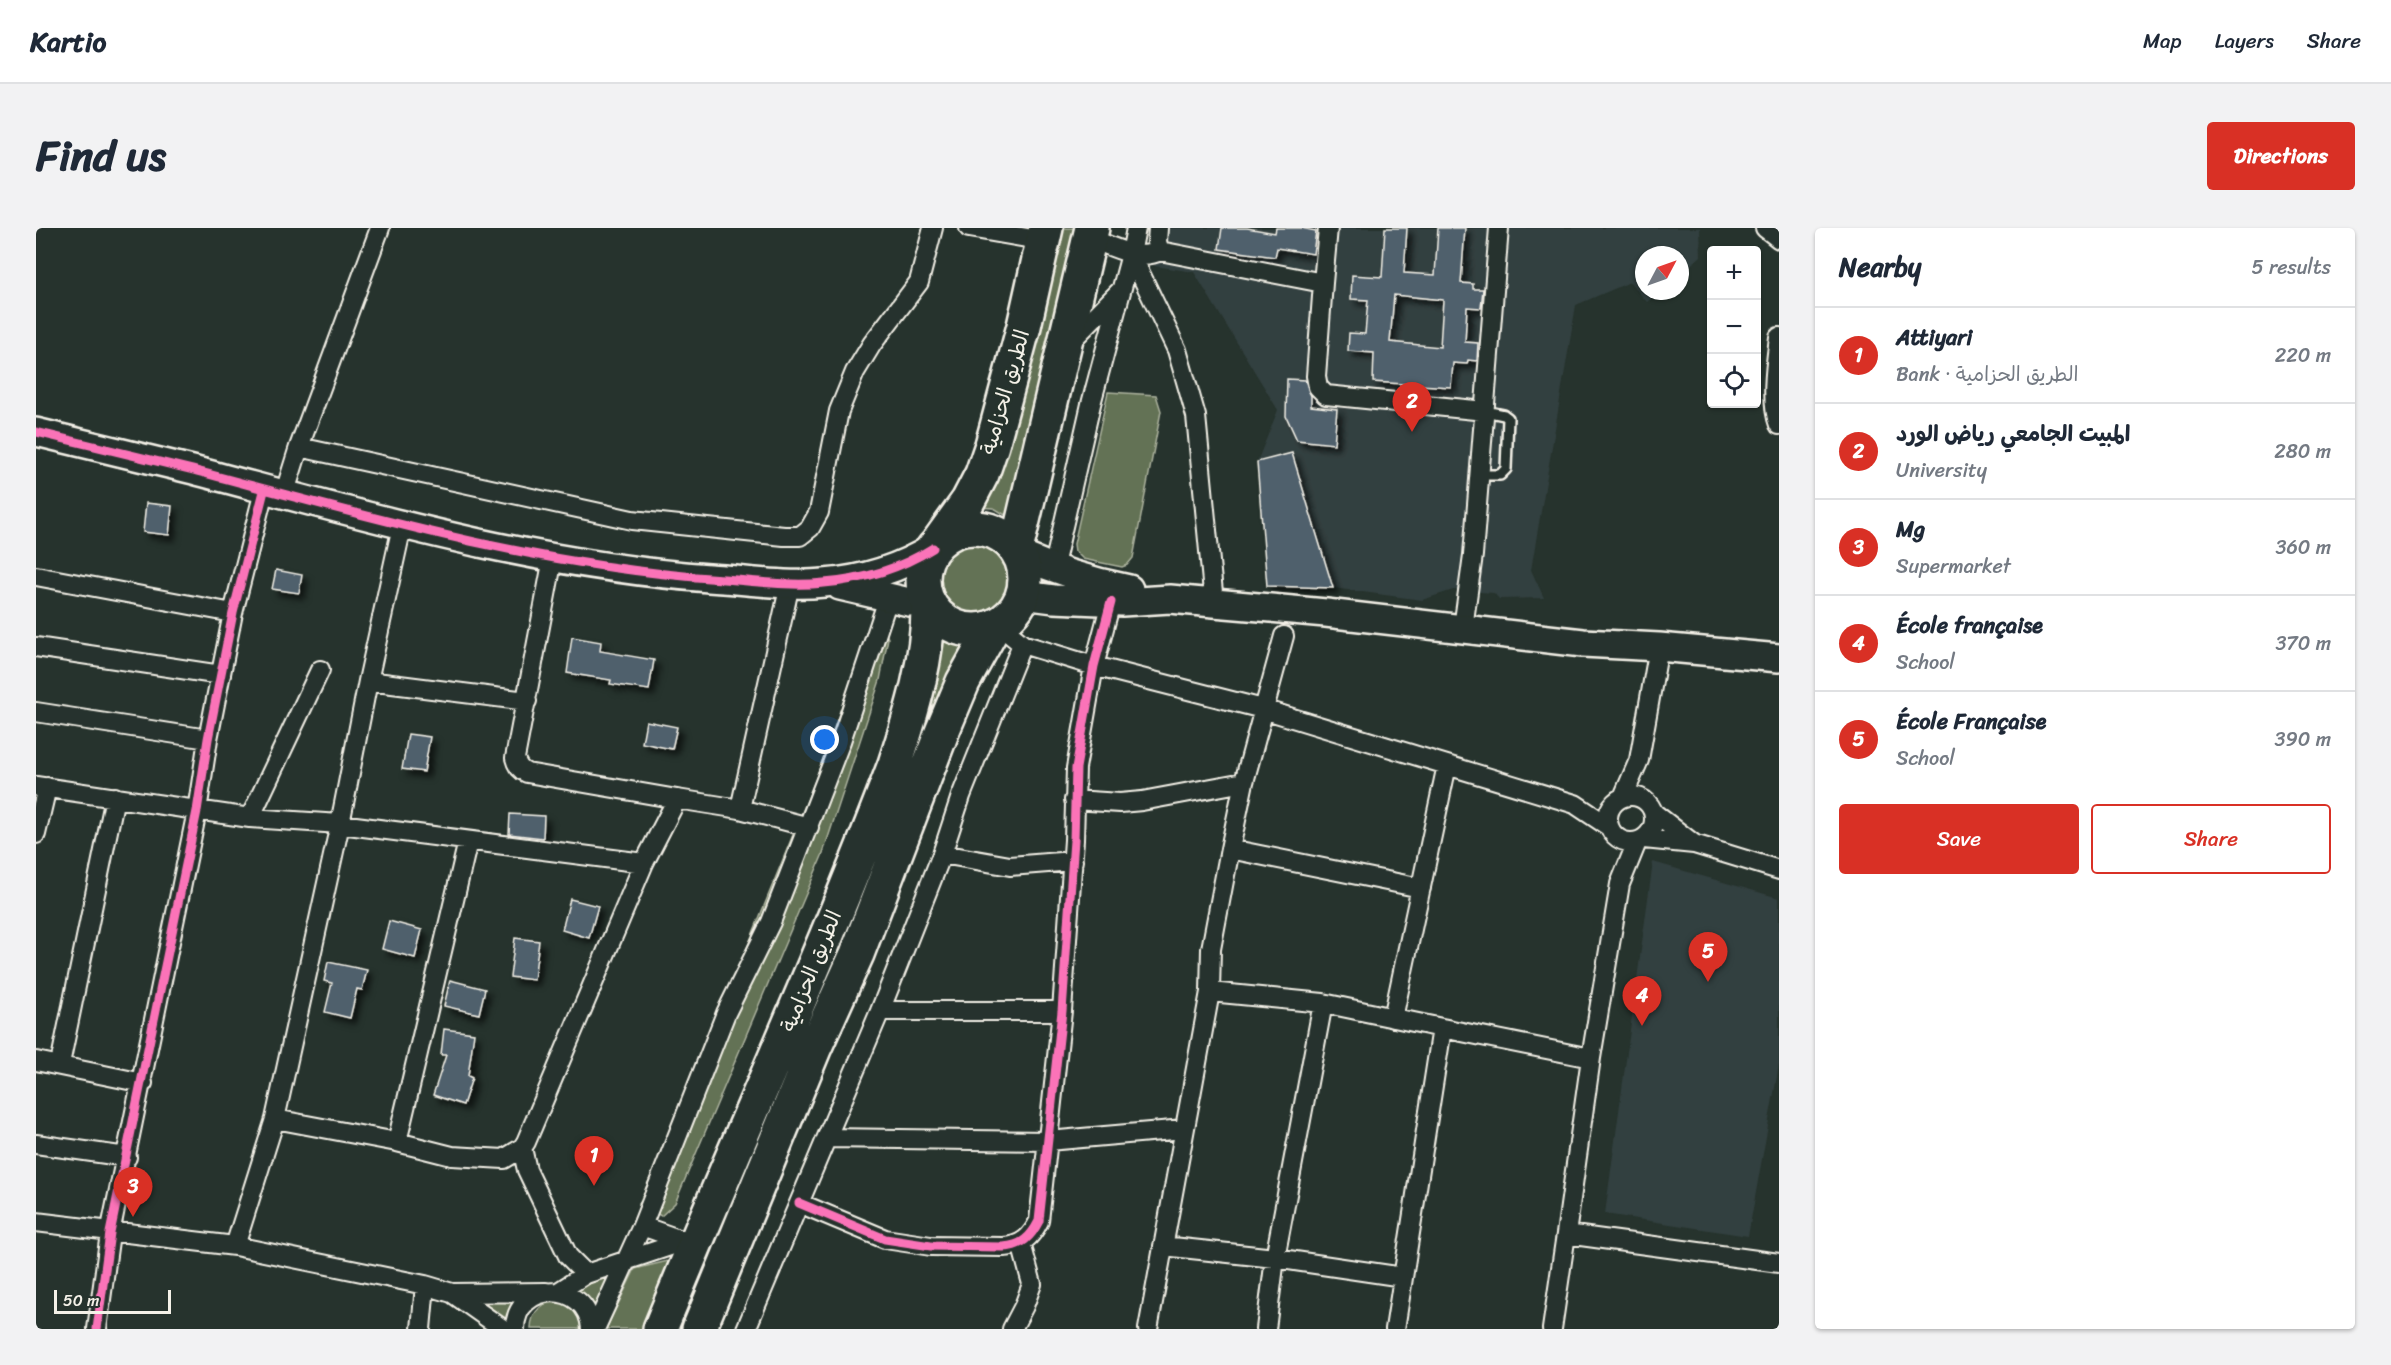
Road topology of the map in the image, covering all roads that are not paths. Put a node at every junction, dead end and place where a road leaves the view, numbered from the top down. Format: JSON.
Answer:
{"nodes":[{"id":1,"x":380,"y":228,"type":"edge"},
{"id":2,"x":933,"y":228,"type":"edge"},
{"id":3,"x":969,"y":228,"type":"edge"},
{"id":4,"x":1136,"y":228,"type":"edge"},
{"id":5,"x":1158,"y":228,"type":"edge"},
{"id":6,"x":1328,"y":228,"type":"edge"},
{"id":7,"x":1499,"y":228,"type":"edge"},
{"id":8,"x":1766,"y":228,"type":"edge"},
{"id":9,"x":1091,"y":233,"type":"edge"},
{"id":10,"x":1045,"y":235,"type":"edge"},
{"id":11,"x":1779,"y":240,"type":"edge"},
{"id":12,"x":1160,"y":251,"type":"junction"},
{"id":13,"x":1131,"y":254,"type":"junction"},
{"id":14,"x":1323,"y":283,"type":"junction"},
{"id":15,"x":1120,"y":291,"type":"junction"},
{"id":16,"x":1779,"y":337,"type":"edge"},
{"id":17,"x":1063,"y":350,"type":"junction"},
{"id":18,"x":1485,"y":411,"type":"junction"},
{"id":19,"x":1779,"y":425,"type":"edge"},
{"id":20,"x":36,"y":432,"type":"edge"},
{"id":21,"x":299,"y":447,"type":"junction"},
{"id":22,"x":1480,"y":475,"type":"junction"},
{"id":23,"x":274,"y":493,"type":"junction"},
{"id":24,"x":402,"y":526,"type":"junction"},
{"id":25,"x":935,"y":546,"type":"junction"},
{"id":26,"x":1017,"y":552,"type":"junction"},
{"id":27,"x":553,"y":558,"type":"junction"},
{"id":28,"x":1053,"y":570,"type":"junction"},
{"id":29,"x":36,"y":576,"type":"edge"},
{"id":30,"x":790,"y":584,"type":"junction"},
{"id":31,"x":825,"y":584,"type":"junction"},
{"id":32,"x":1023,"y":595,"type":"junction"},
{"id":33,"x":889,"y":596,"type":"junction"},
{"id":34,"x":1170,"y":599,"type":"junction"},
{"id":35,"x":928,"y":601,"type":"junction"},
{"id":36,"x":1111,"y":602,"type":"junction"},
{"id":37,"x":1214,"y":603,"type":"junction"},
{"id":38,"x":233,"y":613,"type":"junction"},
{"id":39,"x":1463,"y":628,"type":"junction"},
{"id":40,"x":1005,"y":631,"type":"junction"},
{"id":41,"x":1284,"y":636,"type":"dead end"},
{"id":42,"x":36,"y":647,"type":"edge"},
{"id":43,"x":1659,"y":647,"type":"junction"},
{"id":44,"x":1779,"y":658,"type":"edge"},
{"id":45,"x":1095,"y":666,"type":"junction"},
{"id":46,"x":320,"y":670,"type":"dead end"},
{"id":47,"x":221,"y":675,"type":"junction"},
{"id":48,"x":368,"y":681,"type":"junction"},
{"id":49,"x":527,"y":701,"type":"junction"},
{"id":50,"x":1263,"y":709,"type":"junction"},
{"id":51,"x":36,"y":712,"type":"edge"},
{"id":52,"x":208,"y":739,"type":"junction"},
{"id":53,"x":1639,"y":760,"type":"junction"},
{"id":54,"x":1447,"y":765,"type":"junction"},
{"id":55,"x":1244,"y":782,"type":"junction"},
{"id":56,"x":41,"y":787,"type":"edge"},
{"id":57,"x":115,"y":797,"type":"junction"},
{"id":58,"x":677,"y":799,"type":"junction"},
{"id":59,"x":1074,"y":800,"type":"junction"},
{"id":60,"x":1618,"y":801,"type":"junction"},
{"id":61,"x":1575,"y":804,"type":"junction"},
{"id":62,"x":1649,"y":807,"type":"junction"},
{"id":63,"x":740,"y":809,"type":"junction"},
{"id":64,"x":197,"y":811,"type":"junction"},
{"id":65,"x":250,"y":818,"type":"junction"},
{"id":66,"x":340,"y":824,"type":"junction"},
{"id":67,"x":809,"y":827,"type":"junction"},
{"id":68,"x":1613,"y":832,"type":"junction"},
{"id":69,"x":36,"y":834,"type":"edge"},
{"id":70,"x":468,"y":841,"type":"junction"},
{"id":71,"x":1640,"y":841,"type":"junction"},
{"id":72,"x":1694,"y":844,"type":"junction"},
{"id":73,"x":1230,"y":849,"type":"junction"},
{"id":74,"x":942,"y":854,"type":"junction"},
{"id":75,"x":1073,"y":861,"type":"junction"},
{"id":76,"x":644,"y":863,"type":"junction"},
{"id":77,"x":1779,"y":870,"type":"edge"},
{"id":78,"x":1620,"y":884,"type":"junction"},
{"id":79,"x":1420,"y":888,"type":"junction"},
{"id":80,"x":1210,"y":992,"type":"junction"},
{"id":81,"x":1323,"y":1003,"type":"junction"},
{"id":82,"x":880,"y":1011,"type":"junction"},
{"id":83,"x":1062,"y":1011,"type":"junction"},
{"id":84,"x":1393,"y":1018,"type":"junction"},
{"id":85,"x":1442,"y":1028,"type":"junction"},
{"id":86,"x":1591,"y":1059,"type":"junction"},
{"id":87,"x":36,"y":1061,"type":"edge"},
{"id":88,"x":60,"y":1064,"type":"junction"},
{"id":89,"x":143,"y":1083,"type":"junction"},
{"id":90,"x":275,"y":1119,"type":"junction"},
{"id":91,"x":1184,"y":1130,"type":"junction"},
{"id":92,"x":828,"y":1138,"type":"junction"},
{"id":93,"x":1048,"y":1141,"type":"junction"},
{"id":94,"x":397,"y":1142,"type":"junction"},
{"id":95,"x":36,"y":1144,"type":"edge"},
{"id":96,"x":522,"y":1148,"type":"junction"},
{"id":97,"x":127,"y":1157,"type":"junction"},
{"id":98,"x":799,"y":1203,"type":"junction"},
{"id":99,"x":36,"y":1222,"type":"edge"},
{"id":100,"x":642,"y":1226,"type":"junction"},
{"id":101,"x":110,"y":1233,"type":"junction"},
{"id":102,"x":1566,"y":1234,"type":"junction"},
{"id":103,"x":691,"y":1239,"type":"junction"},
{"id":104,"x":1021,"y":1243,"type":"junction"},
{"id":105,"x":235,"y":1246,"type":"junction"},
{"id":106,"x":1163,"y":1246,"type":"junction"},
{"id":107,"x":1275,"y":1258,"type":"junction"},
{"id":108,"x":627,"y":1262,"type":"junction"},
{"id":109,"x":1779,"y":1263,"type":"edge"},
{"id":110,"x":586,"y":1274,"type":"junction"},
{"id":111,"x":1403,"y":1277,"type":"junction"},
{"id":112,"x":425,"y":1285,"type":"junction"},
{"id":113,"x":552,"y":1292,"type":"junction"},
{"id":114,"x":452,"y":1293,"type":"junction"},
{"id":115,"x":97,"y":1329,"type":"edge"},
{"id":116,"x":421,"y":1329,"type":"edge"},
{"id":117,"x":503,"y":1329,"type":"edge"},
{"id":118,"x":515,"y":1329,"type":"edge"},
{"id":119,"x":593,"y":1329,"type":"edge"},
{"id":120,"x":660,"y":1329,"type":"edge"},
{"id":121,"x":699,"y":1329,"type":"edge"},
{"id":122,"x":746,"y":1329,"type":"edge"},
{"id":123,"x":1012,"y":1329,"type":"edge"},
{"id":124,"x":1148,"y":1329,"type":"edge"},
{"id":125,"x":1266,"y":1329,"type":"edge"},
{"id":126,"x":1395,"y":1329,"type":"edge"},
{"id":127,"x":1552,"y":1329,"type":"edge"}],
"edges":[{"from":1,"to":21,"type":"street"},
{"from":2,"to":21,"type":"street"},
{"from":3,"to":10,"type":"street"},
{"from":4,"to":13,"type":"street"},
{"from":5,"to":12,"type":"street"},
{"from":6,"to":14,"type":"street"},
{"from":7,"to":18,"type":"street"},
{"from":8,"to":11,"type":"street"},
{"from":9,"to":13,"type":"street"},
{"from":9,"to":17,"type":"highway","name":"الطريق الحزامية"},
{"from":10,"to":25,"type":"highway","name":"الطريق الحزامية"},
{"from":12,"to":13,"type":"street"},
{"from":12,"to":14,"type":"street"},
{"from":13,"to":15,"type":"street"},
{"from":13,"to":37,"type":"street"},
{"from":14,"to":18,"type":"street"},
{"from":15,"to":17,"type":"street"},
{"from":15,"to":28,"type":"street"},
{"from":16,"to":19,"type":"street"},
{"from":17,"to":26,"type":"highway","name":"الطريق الحزامية"},
{"from":18,"to":22,"type":"street"},
{"from":18,"to":22,"type":"lane"},
{"from":20,"to":23,"type":"street"},
{"from":21,"to":23,"type":"street"},
{"from":22,"to":39,"type":"street"},
{"from":23,"to":24,"type":"street"},
{"from":23,"to":38,"type":"street"},
{"from":24,"to":27,"type":"street"},
{"from":24,"to":48,"type":"street"},
{"from":25,"to":26,"type":"highway"},
{"from":25,"to":31,"type":"street"},
{"from":25,"to":35,"type":"highway","name":"الطريق الحزامية"},
{"from":26,"to":28,"type":"street"},
{"from":26,"to":32,"type":"highway","name":"الطريق الحزامية"},
{"from":27,"to":30,"type":"street"},
{"from":27,"to":49,"type":"street"},
{"from":28,"to":34,"type":"street"},
{"from":29,"to":38,"type":"street"},
{"from":30,"to":31,"type":"street"},
{"from":30,"to":63,"type":"street"},
{"from":31,"to":33,"type":"street"},
{"from":32,"to":36,"type":"street"},
{"from":32,"to":40,"type":"highway","name":"الطريق الحزامية"},
{"from":33,"to":35,"type":"street"},
{"from":33,"to":67,"type":"street"},
{"from":34,"to":36,"type":"street"},
{"from":34,"to":37,"type":"street"},
{"from":35,"to":40,"type":"highway"},
{"from":35,"to":103,"type":"highway","name":"الطريق الحزامية"},
{"from":36,"to":45,"type":"street"},
{"from":37,"to":39,"type":"street"},
{"from":38,"to":47,"type":"street"},
{"from":39,"to":43,"type":"street"},
{"from":40,"to":45,"type":"street"},
{"from":40,"to":74,"type":"street"},
{"from":40,"to":121,"type":"highway","name":"الطريق الحزامية"},
{"from":41,"to":50,"type":"street"},
{"from":42,"to":47,"type":"street"},
{"from":43,"to":44,"type":"street"},
{"from":43,"to":53,"type":"street"},
{"from":45,"to":50,"type":"street"},
{"from":45,"to":59,"type":"street"},
{"from":46,"to":65,"type":"street"},
{"from":47,"to":52,"type":"street"},
{"from":48,"to":49,"type":"street"},
{"from":48,"to":66,"type":"street"},
{"from":49,"to":58,"type":"street"},
{"from":50,"to":54,"type":"street"},
{"from":50,"to":55,"type":"street"},
{"from":51,"to":52,"type":"street"},
{"from":52,"to":64,"type":"street"},
{"from":53,"to":60,"type":"street"},
{"from":53,"to":62,"type":"street"},
{"from":54,"to":61,"type":"street"},
{"from":54,"to":79,"type":"street"},
{"from":55,"to":59,"type":"street"},
{"from":55,"to":73,"type":"street"},
{"from":56,"to":57,"type":"street"},
{"from":56,"to":69,"type":"street"},
{"from":57,"to":64,"type":"street"},
{"from":57,"to":88,"type":"street"},
{"from":58,"to":63,"type":"street"},
{"from":58,"to":76,"type":"street"},
{"from":59,"to":75,"type":"street"},
{"from":60,"to":61,"type":"street"},
{"from":60,"to":62,"type":"street"},
{"from":60,"to":68,"type":"street"},
{"from":61,"to":68,"type":"street"},
{"from":62,"to":71,"type":"street"},
{"from":62,"to":72,"type":"street"},
{"from":63,"to":67,"type":"street"},
{"from":64,"to":65,"type":"street"},
{"from":64,"to":89,"type":"street"},
{"from":65,"to":66,"type":"street"},
{"from":66,"to":70,"type":"street"},
{"from":66,"to":90,"type":"street"},
{"from":67,"to":100,"type":"street"},
{"from":68,"to":71,"type":"street"},
{"from":68,"to":78,"type":"street"},
{"from":70,"to":76,"type":"street"},
{"from":70,"to":94,"type":"street"},
{"from":71,"to":72,"type":"street"},
{"from":71,"to":78,"type":"street"},
{"from":72,"to":77,"type":"street"},
{"from":73,"to":79,"type":"street"},
{"from":73,"to":80,"type":"street"},
{"from":74,"to":75,"type":"street"},
{"from":74,"to":82,"type":"street"},
{"from":75,"to":83,"type":"street"},
{"from":76,"to":96,"type":"street"},
{"from":78,"to":86,"type":"street"},
{"from":79,"to":84,"type":"street"},
{"from":80,"to":81,"type":"street"},
{"from":80,"to":91,"type":"street"},
{"from":81,"to":84,"type":"street"},
{"from":81,"to":107,"type":"street"},
{"from":82,"to":83,"type":"street"},
{"from":82,"to":92,"type":"street"},
{"from":83,"to":93,"type":"street"},
{"from":84,"to":85,"type":"street"},
{"from":85,"to":86,"type":"street"},
{"from":85,"to":111,"type":"street"},
{"from":86,"to":102,"type":"street"},
{"from":87,"to":88,"type":"street"},
{"from":88,"to":89,"type":"street"},
{"from":89,"to":97,"type":"street"},
{"from":90,"to":94,"type":"street"},
{"from":90,"to":105,"type":"street"},
{"from":91,"to":93,"type":"street"},
{"from":91,"to":106,"type":"street"},
{"from":92,"to":93,"type":"street"},
{"from":92,"to":98,"type":"street"},
{"from":93,"to":104,"type":"street"},
{"from":94,"to":96,"type":"street"},
{"from":95,"to":97,"type":"street"},
{"from":96,"to":110,"type":"street"},
{"from":97,"to":101,"type":"street"},
{"from":98,"to":104,"type":"street"},
{"from":98,"to":122,"type":"street"},
{"from":99,"to":101,"type":"street"},
{"from":100,"to":103,"type":"street"},
{"from":100,"to":108,"type":"street"},
{"from":101,"to":105,"type":"street"},
{"from":101,"to":115,"type":"street"},
{"from":102,"to":109,"type":"street"},
{"from":102,"to":127,"type":"street"},
{"from":103,"to":108,"type":"street"},
{"from":103,"to":120,"type":"highway","name":"الطريق الحزامية"},
{"from":104,"to":123,"type":"street"},
{"from":105,"to":112,"type":"street"},
{"from":106,"to":107,"type":"street"},
{"from":106,"to":124,"type":"street"},
{"from":107,"to":111,"type":"street"},
{"from":107,"to":125,"type":"street"},
{"from":108,"to":110,"type":"street"},
{"from":108,"to":119,"type":"street"},
{"from":110,"to":113,"type":"street"},
{"from":111,"to":126,"type":"street"},
{"from":112,"to":114,"type":"street"},
{"from":112,"to":116,"type":"street"},
{"from":113,"to":114,"type":"street"},
{"from":113,"to":118,"type":"street"},
{"from":113,"to":119,"type":"street"},
{"from":114,"to":117,"type":"street"}]}
